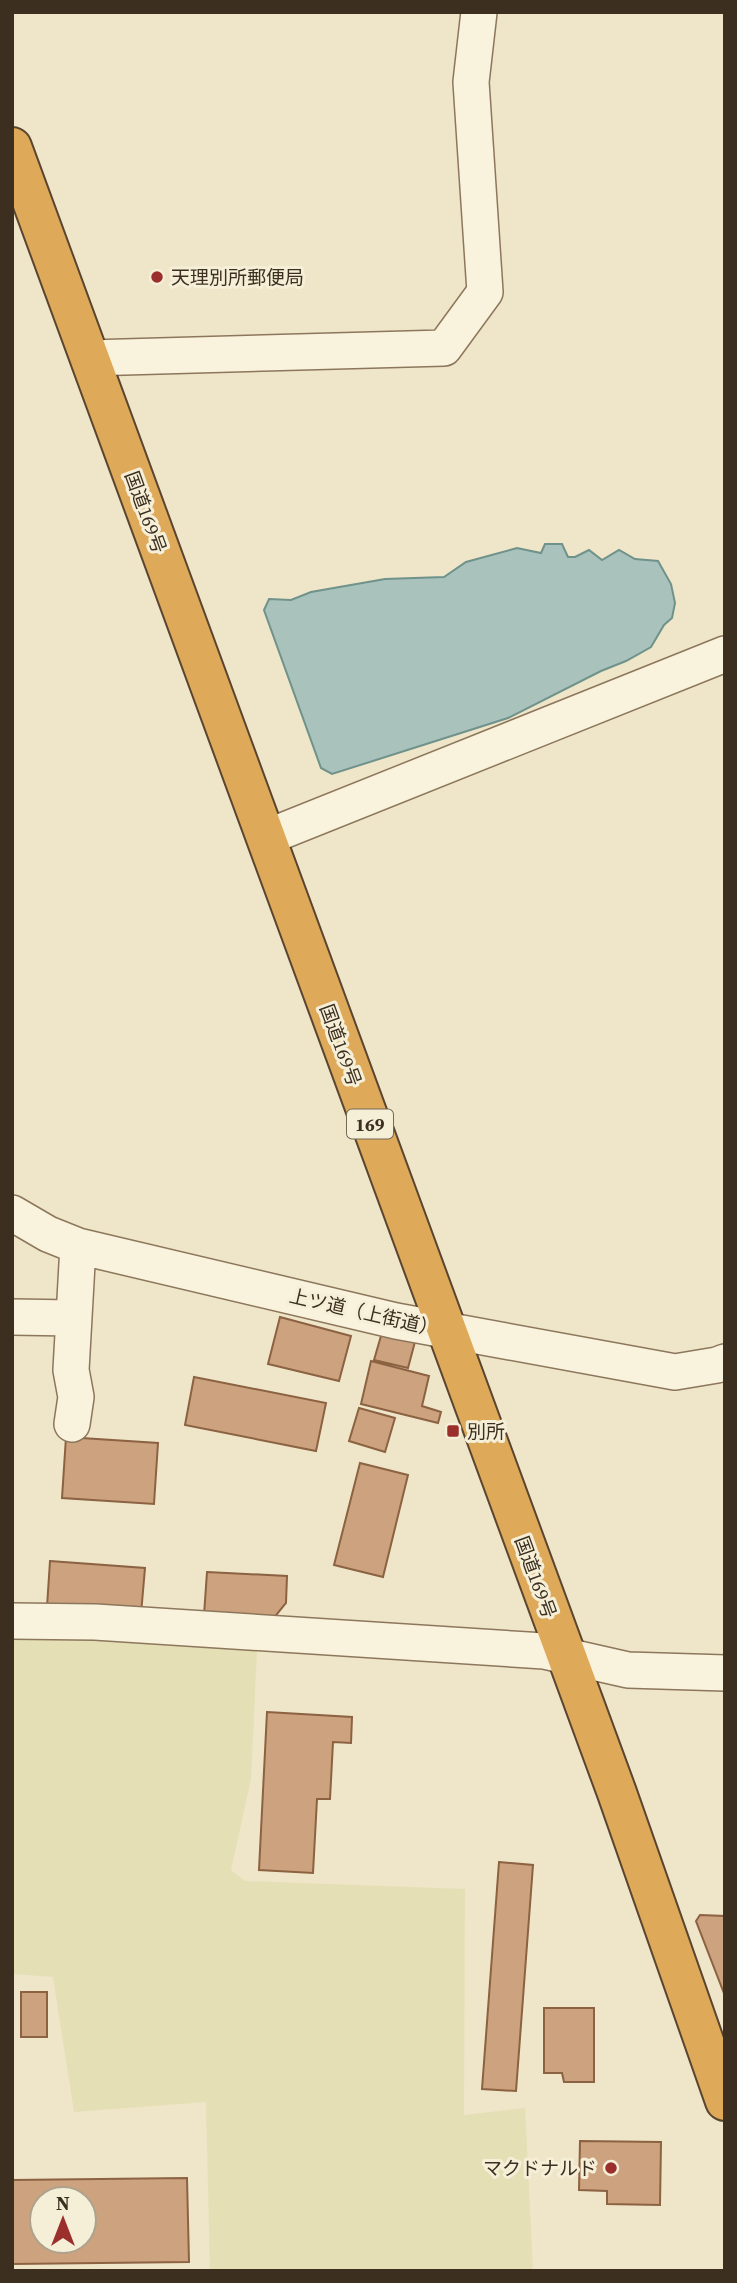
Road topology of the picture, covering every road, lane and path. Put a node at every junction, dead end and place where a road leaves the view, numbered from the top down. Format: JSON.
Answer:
{"nodes":[{"id":1,"x":479,"y":12,"type":"edge"},
{"id":2,"x":12,"y":147,"type":"edge"},
{"id":3,"x":89,"y":358,"type":"junction"},
{"id":4,"x":725,"y":654,"type":"edge"},
{"id":5,"x":265,"y":838,"type":"junction"},
{"id":6,"x":12,"y":1213,"type":"edge"},
{"id":7,"x":78,"y":1246,"type":"junction"},
{"id":8,"x":12,"y":1317,"type":"edge"},
{"id":9,"x":74,"y":1318,"type":"junction"},
{"id":10,"x":445,"y":1330,"type":"junction"},
{"id":11,"x":725,"y":1362,"type":"edge"},
{"id":12,"x":72,"y":1424,"type":"dead end"},
{"id":13,"x":12,"y":1621,"type":"edge"},
{"id":14,"x":565,"y":1655,"type":"junction"},
{"id":15,"x":725,"y":1673,"type":"edge"},
{"id":16,"x":725,"y":2101,"type":"edge"}],
"edges":[{"from":1,"to":3,"type":"street"},
{"from":2,"to":3,"type":"highway","name":"国道169号","number":"169"},
{"from":3,"to":5,"type":"highway","name":"国道169号","number":"169"},
{"from":4,"to":5,"type":"street"},
{"from":5,"to":10,"type":"highway","name":"国道169号","number":"169"},
{"from":6,"to":7,"type":"street","name":"上ツ道（上街道）"},
{"from":7,"to":9,"type":"street"},
{"from":7,"to":10,"type":"street","name":"上ツ道（上街道）"},
{"from":8,"to":9,"type":"street"},
{"from":9,"to":12,"type":"street"},
{"from":10,"to":11,"type":"street","name":"上ツ道（上街道）"},
{"from":10,"to":14,"type":"highway","name":"国道169号","number":"169"},
{"from":13,"to":14,"type":"street"},
{"from":14,"to":15,"type":"street"},
{"from":14,"to":16,"type":"highway","name":"国道169号","number":"169"}]}
